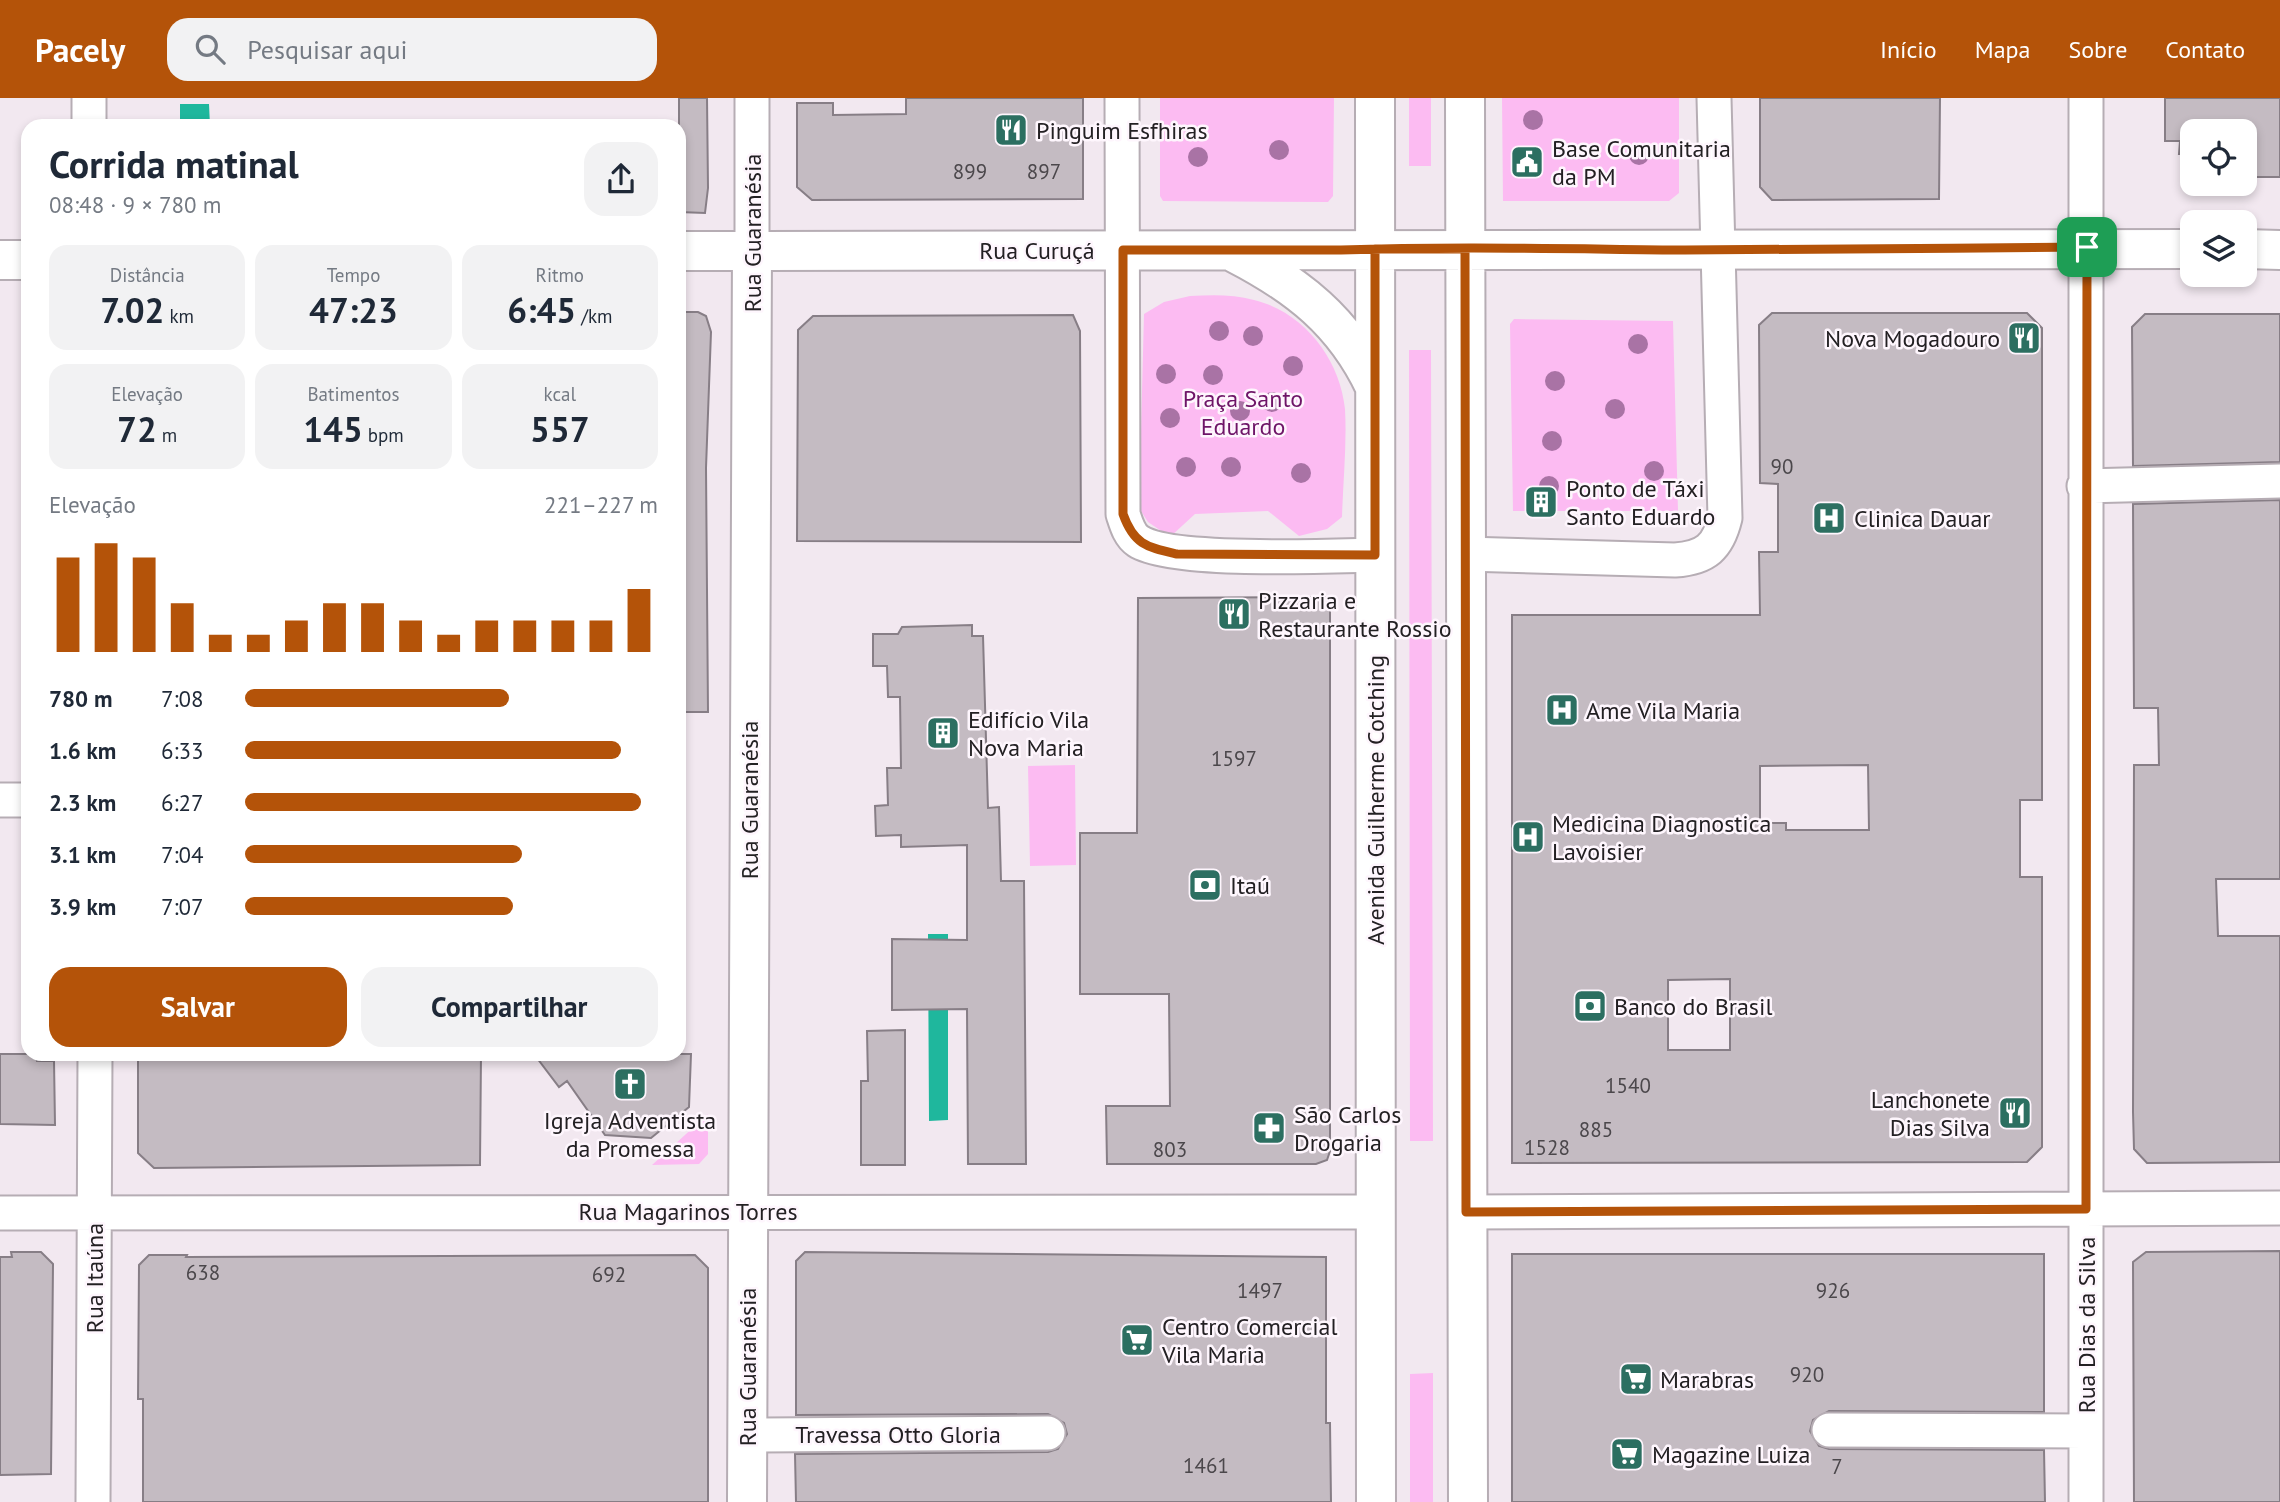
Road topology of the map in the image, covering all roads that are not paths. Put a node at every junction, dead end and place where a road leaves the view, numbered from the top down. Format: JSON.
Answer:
{"nodes":[{"id":1,"x":89,"y":98,"type":"edge"},
{"id":2,"x":752,"y":98,"type":"edge"},
{"id":3,"x":1122,"y":98,"type":"edge"},
{"id":4,"x":1375,"y":98,"type":"edge"},
{"id":5,"x":1465,"y":98,"type":"edge"},
{"id":6,"x":1714,"y":98,"type":"edge"},
{"id":7,"x":2086,"y":98,"type":"edge"},
{"id":8,"x":89,"y":119,"type":"edge"},
{"id":9,"x":2087,"y":247,"type":"junction"},
{"id":10,"x":1375,"y":249,"type":"junction"},
{"id":11,"x":1465,"y":249,"type":"junction"},
{"id":12,"x":2180,"y":249,"type":"edge"},
{"id":13,"x":2257,"y":249,"type":"edge"},
{"id":14,"x":1123,"y":250,"type":"junction"},
{"id":15,"x":1230,"y":250,"type":"junction"},
{"id":16,"x":1716,"y":250,"type":"junction"},
{"id":17,"x":2280,"y":250,"type":"edge"},
{"id":18,"x":686,"y":251,"type":"edge"},
{"id":19,"x":752,"y":251,"type":"junction"},
{"id":20,"x":0,"y":260,"type":"edge"},
{"id":21,"x":21,"y":260,"type":"edge"},
{"id":22,"x":1375,"y":387,"type":"junction"},
{"id":23,"x":2280,"y":481,"type":"edge"},
{"id":24,"x":2084,"y":486,"type":"junction"},
{"id":25,"x":1466,"y":554,"type":"junction"},
{"id":26,"x":1375,"y":555,"type":"junction"},
{"id":27,"x":0,"y":800,"type":"edge"},
{"id":28,"x":21,"y":800,"type":"edge"},
{"id":29,"x":95,"y":1061,"type":"edge"},
{"id":30,"x":2280,"y":1208,"type":"edge"},
{"id":31,"x":2086,"y":1209,"type":"junction"},
{"id":32,"x":747,"y":1210,"type":"junction"},
{"id":33,"x":94,"y":1212,"type":"junction"},
{"id":34,"x":1376,"y":1212,"type":"junction"},
{"id":35,"x":1466,"y":1212,"type":"junction"},
{"id":36,"x":0,"y":1213,"type":"edge"},
{"id":37,"x":1829,"y":1430,"type":"dead end"},
{"id":38,"x":2086,"y":1431,"type":"junction"},
{"id":39,"x":1048,"y":1433,"type":"dead end"},
{"id":40,"x":748,"y":1435,"type":"junction"},
{"id":41,"x":93,"y":1502,"type":"edge"},
{"id":42,"x":747,"y":1502,"type":"edge"},
{"id":43,"x":1376,"y":1502,"type":"edge"},
{"id":44,"x":1468,"y":1502,"type":"edge"},
{"id":45,"x":2087,"y":1502,"type":"edge"}],
"edges":[{"from":1,"to":8,"type":"street"},
{"from":2,"to":19,"type":"street","name":"Rua Guaranésia"},
{"from":3,"to":14,"type":"street"},
{"from":4,"to":10,"type":"main road","name":"Avenida Guilherme Cotching"},
{"from":5,"to":11,"type":"main road"},
{"from":6,"to":16,"type":"street"},
{"from":7,"to":9,"type":"street","name":"Rua Dias da Silva"},
{"from":9,"to":12,"type":"main road","name":"Rua Curuçá"},
{"from":9,"to":16,"type":"main road","name":"Rua Curuçá"},
{"from":9,"to":24,"type":"street","name":"Rua Dias da Silva"},
{"from":10,"to":11,"type":"main road","name":"Rua Curuçá"},
{"from":10,"to":15,"type":"main road","name":"Rua Curuçá"},
{"from":10,"to":22,"type":"main road","name":"Avenida Guilherme Cotching"},
{"from":11,"to":16,"type":"main road","name":"Rua Curuçá"},
{"from":11,"to":25,"type":"main road"},
{"from":13,"to":17,"type":"main road"},
{"from":14,"to":15,"type":"main road","name":"Rua Curuçá"},
{"from":14,"to":19,"type":"main road","name":"Rua Curuçá"},
{"from":14,"to":26,"type":"street"},
{"from":15,"to":22,"type":"main road"},
{"from":16,"to":25,"type":"street"},
{"from":18,"to":19,"type":"main road","name":"Rua Curuçá"},
{"from":19,"to":32,"type":"main road","name":"Rua Guaranésia"},
{"from":20,"to":21,"type":"main road"},
{"from":22,"to":26,"type":"main road","name":"Avenida Guilherme Cotching"},
{"from":23,"to":24,"type":"street"},
{"from":24,"to":31,"type":"street","name":"Rua Dias da Silva"},
{"from":25,"to":35,"type":"main road"},
{"from":26,"to":34,"type":"main road","name":"Avenida Guilherme Cotching"},
{"from":27,"to":28,"type":"street"},
{"from":29,"to":33,"type":"street","name":"Rua Itaúna"},
{"from":30,"to":31,"type":"street"},
{"from":31,"to":35,"type":"street"},
{"from":31,"to":38,"type":"street","name":"Rua Dias da Silva"},
{"from":32,"to":33,"type":"street","name":"Rua Magarinos Torres"},
{"from":32,"to":34,"type":"street","name":"Rua Magarinos Torres"},
{"from":32,"to":40,"type":"main road","name":"Rua Guaranésia"},
{"from":33,"to":36,"type":"street","name":"Rua Magarinos Torres"},
{"from":33,"to":41,"type":"street","name":"Rua Itaúna"},
{"from":34,"to":43,"type":"main road","name":"Avenida Guilherme Cotching"},
{"from":35,"to":44,"type":"main road"},
{"from":37,"to":38,"type":"street"},
{"from":38,"to":45,"type":"street","name":"Rua Dias da Silva"},
{"from":39,"to":40,"type":"street","name":"Travessa Otto Gloria"},
{"from":40,"to":42,"type":"main road","name":"Rua Guaranésia"}]}
